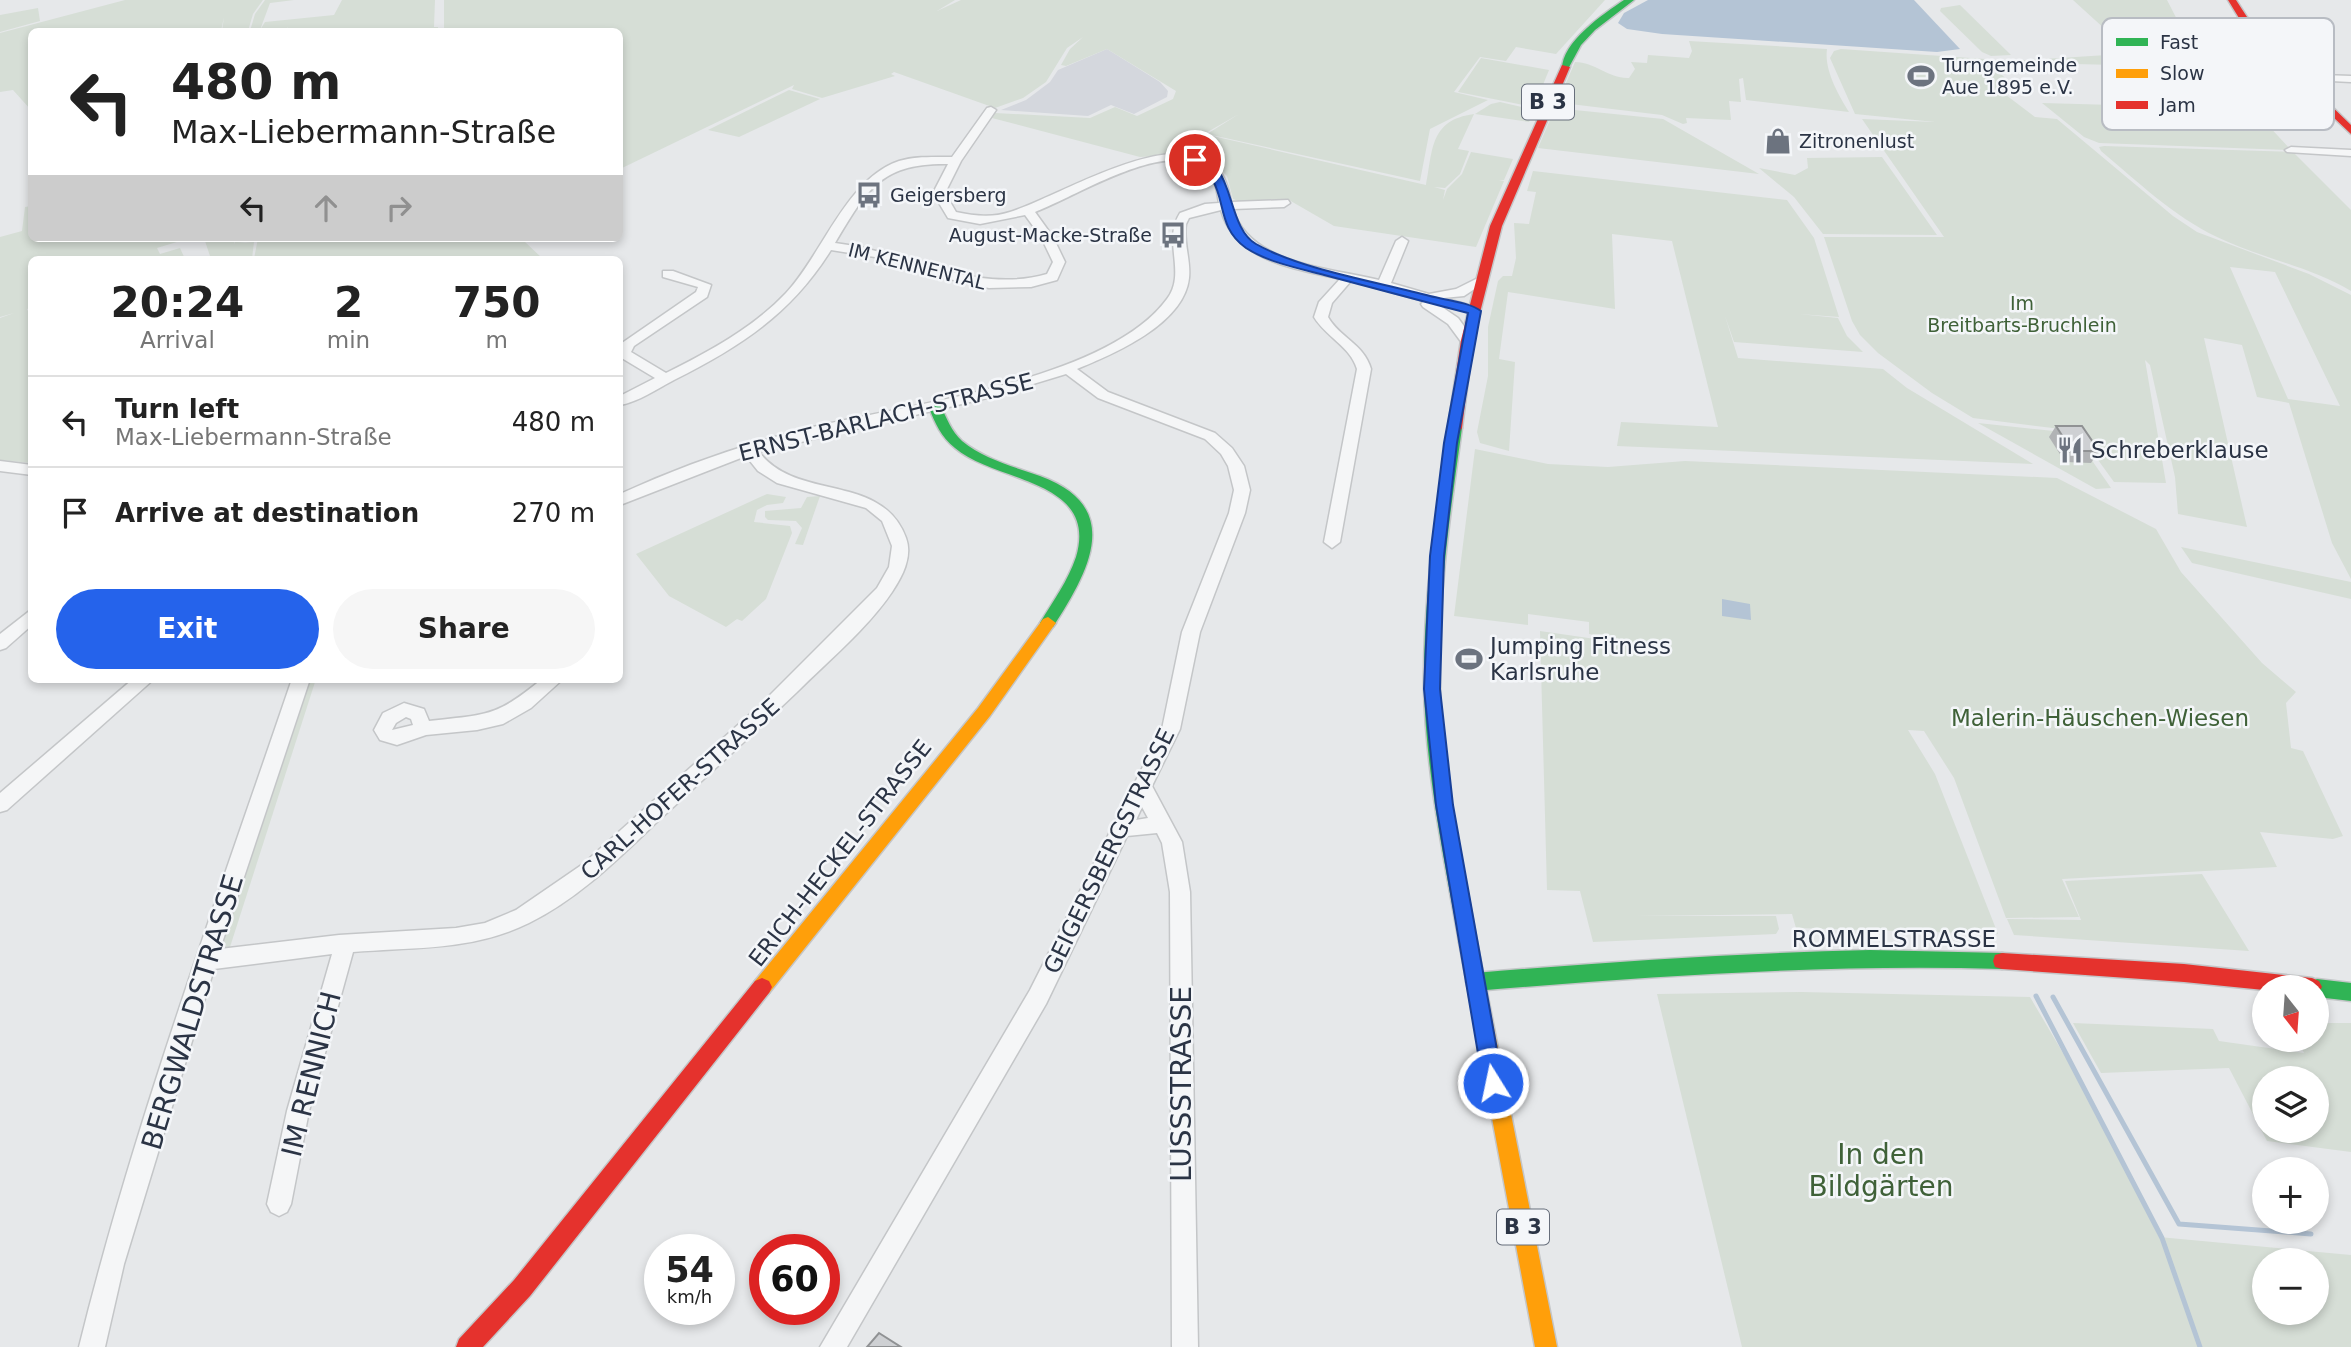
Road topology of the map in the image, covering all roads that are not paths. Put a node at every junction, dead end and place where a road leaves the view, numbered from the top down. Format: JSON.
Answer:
{"nodes":[{"id":1,"x":1630,"y":0,"type":"edge"},
{"id":2,"x":2232,"y":0,"type":"edge"},
{"id":3,"x":2243,"y":18,"type":"edge"},
{"id":4,"x":991,"y":110,"type":"dead end"},
{"id":5,"x":2334,"y":115,"type":"edge"},
{"id":6,"x":2351,"y":131,"type":"edge"},
{"id":7,"x":2291,"y":150,"type":"dead end"},
{"id":8,"x":2351,"y":153,"type":"edge"},
{"id":9,"x":955,"y":161,"type":"junction"},
{"id":10,"x":1284,"y":203,"type":"dead end"},
{"id":11,"x":1226,"y":207,"type":"junction"},
{"id":12,"x":1028,"y":210,"type":"junction"},
{"id":13,"x":1402,"y":241,"type":"dead end"},
{"id":14,"x":829,"y":246,"type":"junction"},
{"id":15,"x":668,"y":274,"type":"dead end"},
{"id":16,"x":1349,"y":276,"type":"junction"},
{"id":17,"x":1482,"y":280,"type":"junction"},
{"id":18,"x":1384,"y":285,"type":"junction"},
{"id":19,"x":1411,"y":293,"type":"junction"},
{"id":20,"x":1475,"y":311,"type":"junction"},
{"id":21,"x":1467,"y":340,"type":"junction"},
{"id":22,"x":1068,"y":369,"type":"junction"},
{"id":23,"x":666,"y":379,"type":"junction"},
{"id":24,"x":623,"y":400,"type":"edge"},
{"id":25,"x":935,"y":408,"type":"junction"},
{"id":26,"x":749,"y":449,"type":"junction"},
{"id":27,"x":0,"y":466,"type":"edge"},
{"id":28,"x":28,"y":470,"type":"edge"},
{"id":29,"x":623,"y":499,"type":"edge"},
{"id":30,"x":1332,"y":542,"type":"dead end"},
{"id":31,"x":28,"y":619,"type":"edge"},
{"id":32,"x":0,"y":644,"type":"edge"},
{"id":33,"x":140,"y":683,"type":"edge"},
{"id":34,"x":300,"y":683,"type":"edge"},
{"id":35,"x":549,"y":683,"type":"edge"},
{"id":36,"x":423,"y":728,"type":"dead end"},
{"id":37,"x":1143,"y":787,"type":"junction"},
{"id":38,"x":0,"y":804,"type":"edge"},
{"id":39,"x":1161,"y":825,"type":"junction"},
{"id":40,"x":1122,"y":829,"type":"junction"},
{"id":41,"x":345,"y":944,"type":"junction"},
{"id":42,"x":206,"y":961,"type":"junction"},
{"id":43,"x":2252,"y":980,"type":"edge"},
{"id":44,"x":1475,"y":982,"type":"junction"},
{"id":45,"x":2329,"y":989,"type":"edge"},
{"id":46,"x":2351,"y":992,"type":"edge"},
{"id":47,"x":279,"y":1204,"type":"dead end"},
{"id":48,"x":92,"y":1347,"type":"edge"},
{"id":49,"x":467,"y":1347,"type":"edge"},
{"id":50,"x":833,"y":1347,"type":"edge"},
{"id":51,"x":1185,"y":1347,"type":"edge"},
{"id":52,"x":1546,"y":1347,"type":"edge"}],
"edges":[{"from":1,"to":17,"type":"main road","number":"B 3"},
{"from":2,"to":3,"type":"main road"},
{"from":4,"to":9,"type":"street"},
{"from":5,"to":6,"type":"main road"},
{"from":7,"to":8,"type":"street"},
{"from":9,"to":12,"type":"street"},
{"from":9,"to":14,"type":"street"},
{"from":10,"to":11,"type":"street"},
{"from":11,"to":12,"type":"street"},
{"from":11,"to":16,"type":"street"},
{"from":11,"to":22,"type":"street","name":"ERNST-BARLACH-STRASSE"},
{"from":12,"to":14,"type":"street","name":"IM KENNENTAL"},
{"from":13,"to":18,"type":"street"},
{"from":14,"to":23,"type":"street"},
{"from":15,"to":23,"type":"street"},
{"from":16,"to":18,"type":"street"},
{"from":16,"to":30,"type":"street"},
{"from":17,"to":19,"type":"street"},
{"from":17,"to":20,"type":"main road","number":"B 3"},
{"from":18,"to":19,"type":"street"},
{"from":19,"to":20,"type":"street"},
{"from":19,"to":21,"type":"street"},
{"from":20,"to":21,"type":"main road","number":"B 3"},
{"from":21,"to":44,"type":"main road","number":"B 3"},
{"from":22,"to":25,"type":"street","name":"ERNST-BARLACH-STRASSE"},
{"from":22,"to":37,"type":"street","name":"GEIGERSBERGSTRASSE"},
{"from":23,"to":24,"type":"street"},
{"from":25,"to":26,"type":"street","name":"ERNST-BARLACH-STRASSE"},
{"from":25,"to":49,"type":"main road","name":"ERICH-HECKEL-STRASSE"},
{"from":26,"to":29,"type":"street","name":"ERNST-BARLACH-STRASSE"},
{"from":26,"to":41,"type":"street","name":"CARL-HOFER-STRASSE"},
{"from":27,"to":28,"type":"street"},
{"from":31,"to":32,"type":"street"},
{"from":33,"to":38,"type":"street"},
{"from":34,"to":42,"type":"street","name":"BERGWALDSTRASSE"},
{"from":35,"to":36,"type":"street"},
{"from":37,"to":39,"type":"street","name":"LUSSSTRASSE"},
{"from":37,"to":40,"type":"street","name":"GEIGERSBERGSTRASSE"},
{"from":39,"to":40,"type":"street"},
{"from":39,"to":51,"type":"street","name":"LUSSSTRASSE"},
{"from":40,"to":50,"type":"street","name":"GEIGERSBERGSTRASSE"},
{"from":41,"to":42,"type":"street","name":"CARL-HOFER-STRASSE"},
{"from":41,"to":47,"type":"street","name":"IM RENNICH"},
{"from":42,"to":48,"type":"street","name":"BERGWALDSTRASSE"},
{"from":43,"to":44,"type":"main road","name":"ROMMELSTRASSE"},
{"from":44,"to":52,"type":"main road","number":"B 3"},
{"from":45,"to":46,"type":"main road","name":"ROMMELSTRASSE"}]}
